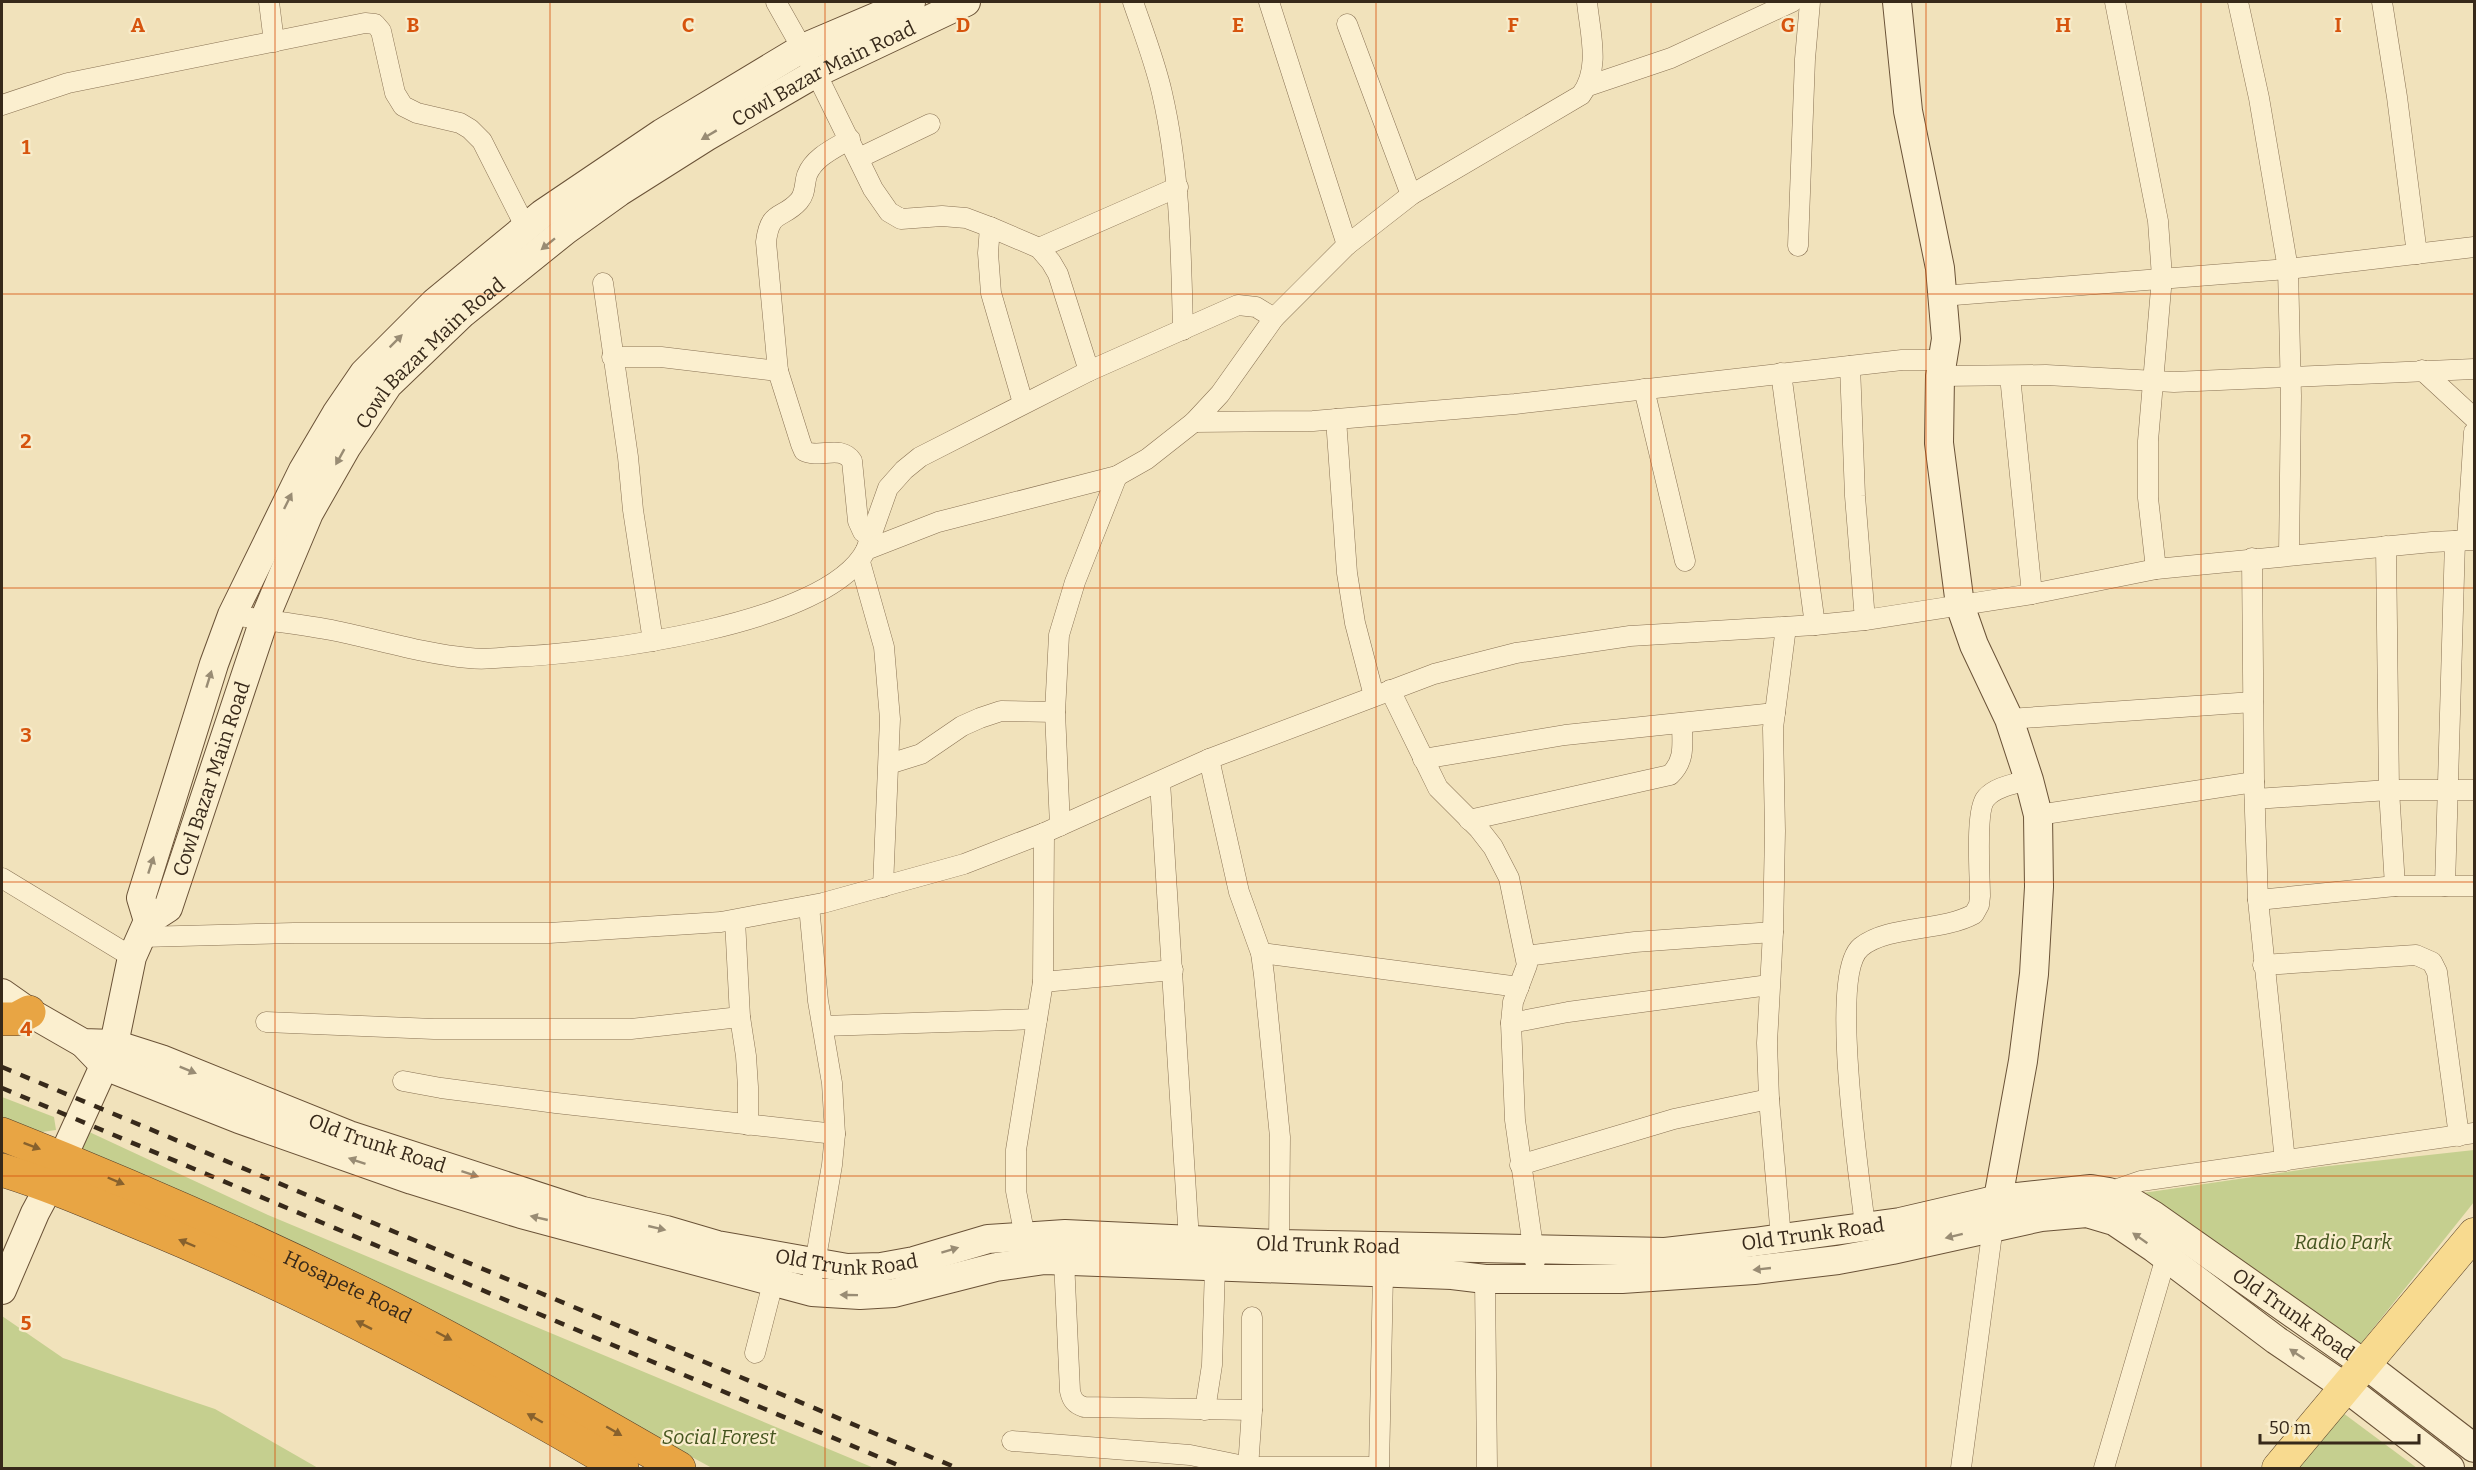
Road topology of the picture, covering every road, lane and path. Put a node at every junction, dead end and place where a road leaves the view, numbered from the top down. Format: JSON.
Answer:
{"nodes":[{"id":1,"x":269,"y":2,"type":"edge"},
{"id":2,"x":911,"y":2,"type":"edge"},
{"id":3,"x":966,"y":2,"type":"edge"},
{"id":4,"x":1133,"y":2,"type":"edge"},
{"id":5,"x":1269,"y":2,"type":"edge"},
{"id":6,"x":1587,"y":2,"type":"edge"},
{"id":7,"x":1792,"y":2,"type":"edge"},
{"id":8,"x":1810,"y":2,"type":"edge"},
{"id":9,"x":1897,"y":2,"type":"edge"},
{"id":10,"x":2115,"y":2,"type":"edge"},
{"id":11,"x":2238,"y":2,"type":"edge"},
{"id":12,"x":2382,"y":2,"type":"edge"},
{"id":13,"x":781,"y":5,"type":"edge"},
{"id":14,"x":1347,"y":24,"type":"dead end"},
{"id":15,"x":274,"y":42,"type":"junction"},
{"id":16,"x":810,"y":61,"type":"junction"},
{"id":17,"x":1588,"y":86,"type":"junction"},
{"id":18,"x":2,"y":105,"type":"edge"},
{"id":19,"x":930,"y":124,"type":"dead end"},
{"id":20,"x":850,"y":139,"type":"junction"},
{"id":21,"x":859,"y":158,"type":"junction"},
{"id":22,"x":1178,"y":187,"type":"junction"},
{"id":23,"x":1411,"y":195,"type":"junction"},
{"id":24,"x":525,"y":226,"type":"junction"},
{"id":25,"x":990,"y":227,"type":"junction"},
{"id":26,"x":1347,"y":246,"type":"junction"},
{"id":27,"x":1798,"y":246,"type":"dead end"},
{"id":28,"x":2475,"y":247,"type":"edge"},
{"id":29,"x":1039,"y":248,"type":"junction"},
{"id":30,"x":2417,"y":254,"type":"junction"},
{"id":31,"x":2288,"y":269,"type":"junction"},
{"id":32,"x":2163,"y":277,"type":"junction"},
{"id":33,"x":603,"y":284,"type":"dead end"},
{"id":34,"x":466,"y":294,"type":"junction"},
{"id":35,"x":1942,"y":296,"type":"junction"},
{"id":36,"x":1274,"y":318,"type":"junction"},
{"id":37,"x":1183,"y":330,"type":"junction"},
{"id":38,"x":612,"y":357,"type":"junction"},
{"id":39,"x":1850,"y":366,"type":"junction"},
{"id":40,"x":1942,"y":368,"type":"junction"},
{"id":41,"x":2475,"y":369,"type":"edge"},
{"id":42,"x":2422,"y":370,"type":"junction"},
{"id":43,"x":778,"y":371,"type":"junction"},
{"id":44,"x":1089,"y":371,"type":"junction"},
{"id":45,"x":1781,"y":374,"type":"junction"},
{"id":46,"x":2010,"y":376,"type":"junction"},
{"id":47,"x":2290,"y":377,"type":"junction"},
{"id":48,"x":2153,"y":381,"type":"junction"},
{"id":49,"x":1644,"y":389,"type":"junction"},
{"id":50,"x":1023,"y":403,"type":"junction"},
{"id":51,"x":2475,"y":418,"type":"edge"},
{"id":52,"x":1336,"y":419,"type":"junction"},
{"id":53,"x":1194,"y":422,"type":"junction"},
{"id":54,"x":2475,"y":432,"type":"edge"},
{"id":55,"x":1117,"y":476,"type":"junction"},
{"id":56,"x":2466,"y":540,"type":"edge"},
{"id":57,"x":2386,"y":546,"type":"junction"},
{"id":58,"x":866,"y":550,"type":"junction"},
{"id":59,"x":2289,"y":555,"type":"junction"},
{"id":60,"x":2252,"y":558,"type":"junction"},
{"id":61,"x":1685,"y":561,"type":"dead end"},
{"id":62,"x":2156,"y":569,"type":"junction"},
{"id":63,"x":2032,"y":594,"type":"junction"},
{"id":64,"x":1960,"y":605,"type":"junction"},
{"id":65,"x":232,"y":615,"type":"junction"},
{"id":66,"x":264,"y":620,"type":"junction"},
{"id":67,"x":1865,"y":620,"type":"junction"},
{"id":68,"x":1815,"y":625,"type":"junction"},
{"id":69,"x":1786,"y":627,"type":"junction"},
{"id":70,"x":653,"y":641,"type":"junction"},
{"id":71,"x":1382,"y":693,"type":"junction"},
{"id":72,"x":2253,"y":702,"type":"junction"},
{"id":73,"x":1055,"y":712,"type":"junction"},
{"id":74,"x":1774,"y":713,"type":"junction"},
{"id":75,"x":2009,"y":719,"type":"junction"},
{"id":76,"x":1682,"y":723,"type":"junction"},
{"id":77,"x":1209,"y":759,"type":"junction"},
{"id":78,"x":1423,"y":759,"type":"junction"},
{"id":79,"x":889,"y":764,"type":"junction"},
{"id":80,"x":2029,"y":780,"type":"junction"},
{"id":81,"x":1160,"y":782,"type":"junction"},
{"id":82,"x":2254,"y":790,"type":"junction"},
{"id":83,"x":2389,"y":790,"type":"junction"},
{"id":84,"x":2447,"y":790,"type":"junction"},
{"id":85,"x":2475,"y":790,"type":"edge"},
{"id":86,"x":2038,"y":815,"type":"junction"},
{"id":87,"x":1469,"y":820,"type":"junction"},
{"id":88,"x":1052,"y":829,"type":"junction"},
{"id":89,"x":2,"y":878,"type":"edge"},
{"id":90,"x":2475,"y":885,"type":"edge"},
{"id":91,"x":2395,"y":886,"type":"junction"},
{"id":92,"x":2445,"y":886,"type":"junction"},
{"id":93,"x":883,"y":887,"type":"junction"},
{"id":94,"x":2258,"y":900,"type":"junction"},
{"id":95,"x":808,"y":906,"type":"junction"},
{"id":96,"x":735,"y":920,"type":"junction"},
{"id":97,"x":1773,"y":932,"type":"junction"},
{"id":98,"x":141,"y":938,"type":"junction"},
{"id":99,"x":1261,"y":953,"type":"junction"},
{"id":100,"x":1526,"y":956,"type":"junction"},
{"id":101,"x":2263,"y":965,"type":"junction"},
{"id":102,"x":1173,"y":970,"type":"junction"},
{"id":103,"x":1043,"y":982,"type":"junction"},
{"id":104,"x":1769,"y":985,"type":"junction"},
{"id":105,"x":1519,"y":987,"type":"junction"},
{"id":106,"x":2,"y":993,"type":"edge"},
{"id":107,"x":15,"y":1016,"type":"edge"},
{"id":108,"x":740,"y":1017,"type":"junction"},
{"id":109,"x":1037,"y":1019,"type":"junction"},
{"id":110,"x":266,"y":1022,"type":"dead end"},
{"id":111,"x":1511,"y":1023,"type":"junction"},
{"id":112,"x":822,"y":1026,"type":"junction"},
{"id":113,"x":117,"y":1053,"type":"junction"},
{"id":114,"x":403,"y":1081,"type":"dead end"},
{"id":115,"x":1768,"y":1099,"type":"junction"},
{"id":116,"x":748,"y":1125,"type":"junction"},
{"id":117,"x":2,"y":1134,"type":"edge"},
{"id":118,"x":835,"y":1134,"type":"junction"},
{"id":119,"x":2467,"y":1135,"type":"edge"},
{"id":120,"x":2285,"y":1161,"type":"junction"},
{"id":121,"x":1520,"y":1165,"type":"junction"},
{"id":122,"x":2,"y":1170,"type":"edge"},
{"id":123,"x":56,"y":1171,"type":"junction"},
{"id":124,"x":2109,"y":1192,"type":"junction"},
{"id":125,"x":1999,"y":1199,"type":"junction"},
{"id":126,"x":1865,"y":1226,"type":"junction"},
{"id":127,"x":1993,"y":1226,"type":"junction"},
{"id":128,"x":2475,"y":1234,"type":"edge"},
{"id":129,"x":1781,"y":1239,"type":"junction"},
{"id":130,"x":1189,"y":1240,"type":"junction"},
{"id":131,"x":1279,"y":1244,"type":"junction"},
{"id":132,"x":1027,"y":1248,"type":"junction"},
{"id":133,"x":1533,"y":1248,"type":"junction"},
{"id":134,"x":2166,"y":1257,"type":"junction"},
{"id":135,"x":1064,"y":1260,"type":"junction"},
{"id":136,"x":814,"y":1263,"type":"junction"},
{"id":137,"x":1215,"y":1267,"type":"junction"},
{"id":138,"x":1383,"y":1272,"type":"junction"},
{"id":139,"x":1537,"y":1278,"type":"junction"},
{"id":140,"x":1485,"y":1279,"type":"junction"},
{"id":141,"x":773,"y":1283,"type":"junction"},
{"id":142,"x":2,"y":1290,"type":"edge"},
{"id":143,"x":812,"y":1293,"type":"junction"},
{"id":144,"x":1252,"y":1317,"type":"dead end"},
{"id":145,"x":755,"y":1353,"type":"dead end"},
{"id":146,"x":2355,"y":1376,"type":"junction"},
{"id":147,"x":1205,"y":1410,"type":"junction"},
{"id":148,"x":1252,"y":1410,"type":"junction"},
{"id":149,"x":1012,"y":1441,"type":"dead end"},
{"id":150,"x":2475,"y":1448,"type":"edge"},
{"id":151,"x":622,"y":1468,"type":"edge"},
{"id":152,"x":679,"y":1468,"type":"edge"},
{"id":153,"x":1248,"y":1468,"type":"edge"},
{"id":154,"x":1379,"y":1468,"type":"edge"},
{"id":155,"x":1487,"y":1468,"type":"edge"},
{"id":156,"x":1961,"y":1468,"type":"edge"},
{"id":157,"x":2104,"y":1468,"type":"edge"},
{"id":158,"x":2278,"y":1468,"type":"edge"},
{"id":159,"x":2450,"y":1468,"type":"edge"}],
"edges":[{"from":1,"to":15,"type":"street"},
{"from":2,"to":16,"type":"street"},
{"from":3,"to":16,"type":"street","name":"Cowl Bazar Main Road"},
{"from":4,"to":22,"type":"street"},
{"from":5,"to":26,"type":"street"},
{"from":6,"to":17,"type":"street"},
{"from":7,"to":17,"type":"street"},
{"from":8,"to":27,"type":"street"},
{"from":9,"to":35,"type":"street"},
{"from":10,"to":32,"type":"street"},
{"from":11,"to":31,"type":"street"},
{"from":12,"to":30,"type":"street"},
{"from":13,"to":16,"type":"street"},
{"from":14,"to":23,"type":"street"},
{"from":15,"to":18,"type":"street"},
{"from":15,"to":24,"type":"street"},
{"from":16,"to":20,"type":"street"},
{"from":16,"to":24,"type":"street"},
{"from":16,"to":34,"type":"street","name":"Cowl Bazar Main Road","one_way":true},
{"from":17,"to":23,"type":"street"},
{"from":19,"to":21,"type":"street"},
{"from":20,"to":21,"type":"street"},
{"from":20,"to":43,"type":"street"},
{"from":21,"to":25,"type":"street"},
{"from":22,"to":29,"type":"street"},
{"from":22,"to":37,"type":"street"},
{"from":23,"to":26,"type":"street"},
{"from":24,"to":34,"type":"street"},
{"from":25,"to":29,"type":"street"},
{"from":25,"to":50,"type":"street"},
{"from":26,"to":36,"type":"street"},
{"from":28,"to":30,"type":"street"},
{"from":29,"to":44,"type":"street"},
{"from":30,"to":31,"type":"street"},
{"from":31,"to":32,"type":"street"},
{"from":31,"to":47,"type":"street"},
{"from":32,"to":35,"type":"street"},
{"from":32,"to":48,"type":"street"},
{"from":33,"to":38,"type":"street"},
{"from":65,"to":34,"type":"street","one_way":true},
{"from":34,"to":66,"type":"street","name":"Cowl Bazar Main Road","one_way":true},
{"from":35,"to":40,"type":"street"},
{"from":36,"to":37,"type":"street"},
{"from":36,"to":53,"type":"street"},
{"from":37,"to":44,"type":"street"},
{"from":38,"to":43,"type":"street"},
{"from":38,"to":70,"type":"street"},
{"from":39,"to":40,"type":"street"},
{"from":39,"to":45,"type":"street"},
{"from":39,"to":67,"type":"street"},
{"from":40,"to":46,"type":"street"},
{"from":40,"to":64,"type":"street"},
{"from":41,"to":42,"type":"street"},
{"from":42,"to":47,"type":"street"},
{"from":42,"to":51,"type":"street"},
{"from":43,"to":58,"type":"street"},
{"from":44,"to":50,"type":"street"},
{"from":45,"to":49,"type":"street"},
{"from":45,"to":68,"type":"street"},
{"from":46,"to":48,"type":"street"},
{"from":46,"to":63,"type":"street"},
{"from":47,"to":48,"type":"street"},
{"from":47,"to":59,"type":"street"},
{"from":48,"to":62,"type":"street"},
{"from":49,"to":52,"type":"street"},
{"from":49,"to":61,"type":"street"},
{"from":50,"to":58,"type":"street"},
{"from":52,"to":53,"type":"street"},
{"from":52,"to":71,"type":"street"},
{"from":53,"to":55,"type":"street"},
{"from":54,"to":56,"type":"street"},
{"from":55,"to":58,"type":"street"},
{"from":55,"to":73,"type":"street"},
{"from":56,"to":57,"type":"street"},
{"from":56,"to":84,"type":"street"},
{"from":57,"to":59,"type":"street"},
{"from":57,"to":83,"type":"street"},
{"from":58,"to":70,"type":"street"},
{"from":58,"to":79,"type":"street"},
{"from":59,"to":60,"type":"street"},
{"from":60,"to":62,"type":"street"},
{"from":60,"to":72,"type":"street"},
{"from":62,"to":63,"type":"street"},
{"from":63,"to":64,"type":"street"},
{"from":64,"to":67,"type":"street"},
{"from":64,"to":75,"type":"street"},
{"from":65,"to":66,"type":"street"},
{"from":98,"to":65,"type":"street","one_way":true},
{"from":66,"to":70,"type":"street"},
{"from":66,"to":98,"type":"street","name":"Cowl Bazar Main Road"},
{"from":67,"to":68,"type":"street"},
{"from":68,"to":69,"type":"street"},
{"from":69,"to":71,"type":"street"},
{"from":69,"to":74,"type":"street"},
{"from":71,"to":77,"type":"street"},
{"from":71,"to":78,"type":"street"},
{"from":72,"to":75,"type":"street"},
{"from":72,"to":82,"type":"street"},
{"from":73,"to":79,"type":"street"},
{"from":73,"to":88,"type":"street"},
{"from":74,"to":76,"type":"street"},
{"from":74,"to":97,"type":"street"},
{"from":75,"to":80,"type":"street"},
{"from":76,"to":78,"type":"street"},
{"from":76,"to":87,"type":"street"},
{"from":77,"to":81,"type":"street"},
{"from":77,"to":99,"type":"street"},
{"from":78,"to":87,"type":"street"},
{"from":79,"to":93,"type":"street"},
{"from":80,"to":86,"type":"street"},
{"from":80,"to":126,"type":"street"},
{"from":81,"to":88,"type":"street"},
{"from":81,"to":102,"type":"street"},
{"from":82,"to":83,"type":"street"},
{"from":82,"to":86,"type":"street"},
{"from":82,"to":94,"type":"street"},
{"from":83,"to":84,"type":"street"},
{"from":83,"to":91,"type":"street"},
{"from":84,"to":85,"type":"street"},
{"from":84,"to":92,"type":"street"},
{"from":86,"to":125,"type":"street"},
{"from":87,"to":100,"type":"street"},
{"from":88,"to":93,"type":"street"},
{"from":88,"to":103,"type":"street"},
{"from":89,"to":98,"type":"street"},
{"from":90,"to":92,"type":"street"},
{"from":91,"to":92,"type":"street"},
{"from":91,"to":94,"type":"street"},
{"from":93,"to":95,"type":"street"},
{"from":94,"to":101,"type":"street"},
{"from":95,"to":96,"type":"street"},
{"from":95,"to":112,"type":"street"},
{"from":96,"to":98,"type":"street"},
{"from":96,"to":108,"type":"street"},
{"from":97,"to":100,"type":"street"},
{"from":97,"to":104,"type":"street"},
{"from":98,"to":113,"type":"street"},
{"from":99,"to":105,"type":"street"},
{"from":99,"to":131,"type":"street"},
{"from":100,"to":105,"type":"street"},
{"from":101,"to":119,"type":"street"},
{"from":101,"to":120,"type":"street"},
{"from":102,"to":103,"type":"street"},
{"from":102,"to":130,"type":"street"},
{"from":103,"to":109,"type":"street"},
{"from":104,"to":111,"type":"street"},
{"from":104,"to":115,"type":"street"},
{"from":105,"to":111,"type":"street"},
{"from":106,"to":107,"type":"street"},
{"from":107,"to":113,"type":"street"},
{"from":108,"to":110,"type":"street"},
{"from":108,"to":116,"type":"street"},
{"from":109,"to":112,"type":"street"},
{"from":109,"to":132,"type":"street"},
{"from":111,"to":121,"type":"street"},
{"from":112,"to":118,"type":"street"},
{"from":113,"to":123,"type":"street"},
{"from":113,"to":136,"type":"street","name":"Old Trunk Road","one_way":true},
{"from":141,"to":113,"type":"street","name":"Old Trunk Road","one_way":true},
{"from":114,"to":116,"type":"street"},
{"from":115,"to":121,"type":"street"},
{"from":115,"to":129,"type":"street"},
{"from":116,"to":118,"type":"street"},
{"from":117,"to":123,"type":"highway","name":"Hosapete Road","one_way":true},
{"from":118,"to":136,"type":"street"},
{"from":119,"to":120,"type":"street"},
{"from":120,"to":124,"type":"street"},
{"from":121,"to":133,"type":"street"},
{"from":122,"to":123,"type":"highway","name":"Hosapete Road"},
{"from":123,"to":142,"type":"street"},
{"from":151,"to":123,"type":"highway","name":"Hosapete Road","one_way":true},
{"from":123,"to":152,"type":"highway","name":"Hosapete Road","one_way":true},
{"from":124,"to":125,"type":"street","name":"Old Trunk Road"},
{"from":124,"to":146,"type":"street","name":"Old Trunk Road"},
{"from":125,"to":126,"type":"street","name":"Old Trunk Road"},
{"from":125,"to":127,"type":"street"},
{"from":126,"to":129,"type":"street","name":"Old Trunk Road"},
{"from":134,"to":127,"type":"street","one_way":true},
{"from":127,"to":139,"type":"street","one_way":true},
{"from":127,"to":156,"type":"street"},
{"from":128,"to":146,"type":"main road"},
{"from":129,"to":133,"type":"street","name":"Old Trunk Road"},
{"from":130,"to":131,"type":"street","name":"Old Trunk Road"},
{"from":130,"to":132,"type":"street","name":"Old Trunk Road"},
{"from":131,"to":133,"type":"street","name":"Old Trunk Road"},
{"from":132,"to":135,"type":"street"},
{"from":136,"to":132,"type":"street","name":"Old Trunk Road","one_way":true},
{"from":132,"to":143,"type":"street","name":"Old Trunk Road","one_way":true},
{"from":133,"to":139,"type":"street"},
{"from":146,"to":134,"type":"street","one_way":true},
{"from":134,"to":157,"type":"street"},
{"from":135,"to":137,"type":"street"},
{"from":135,"to":147,"type":"street"},
{"from":136,"to":143,"type":"street"},
{"from":137,"to":138,"type":"street"},
{"from":137,"to":147,"type":"street"},
{"from":138,"to":140,"type":"street"},
{"from":138,"to":154,"type":"street"},
{"from":139,"to":140,"type":"street"},
{"from":140,"to":155,"type":"street"},
{"from":141,"to":143,"type":"street","name":"Old Trunk Road"},
{"from":141,"to":145,"type":"street"},
{"from":144,"to":148,"type":"street"},
{"from":146,"to":150,"type":"street","name":"Old Trunk Road"},
{"from":146,"to":158,"type":"main road"},
{"from":146,"to":159,"type":"street","name":"Old Trunk Road"},
{"from":147,"to":148,"type":"street"},
{"from":148,"to":153,"type":"street"},
{"from":149,"to":153,"type":"street"},
{"from":153,"to":154,"type":"street"}]}
